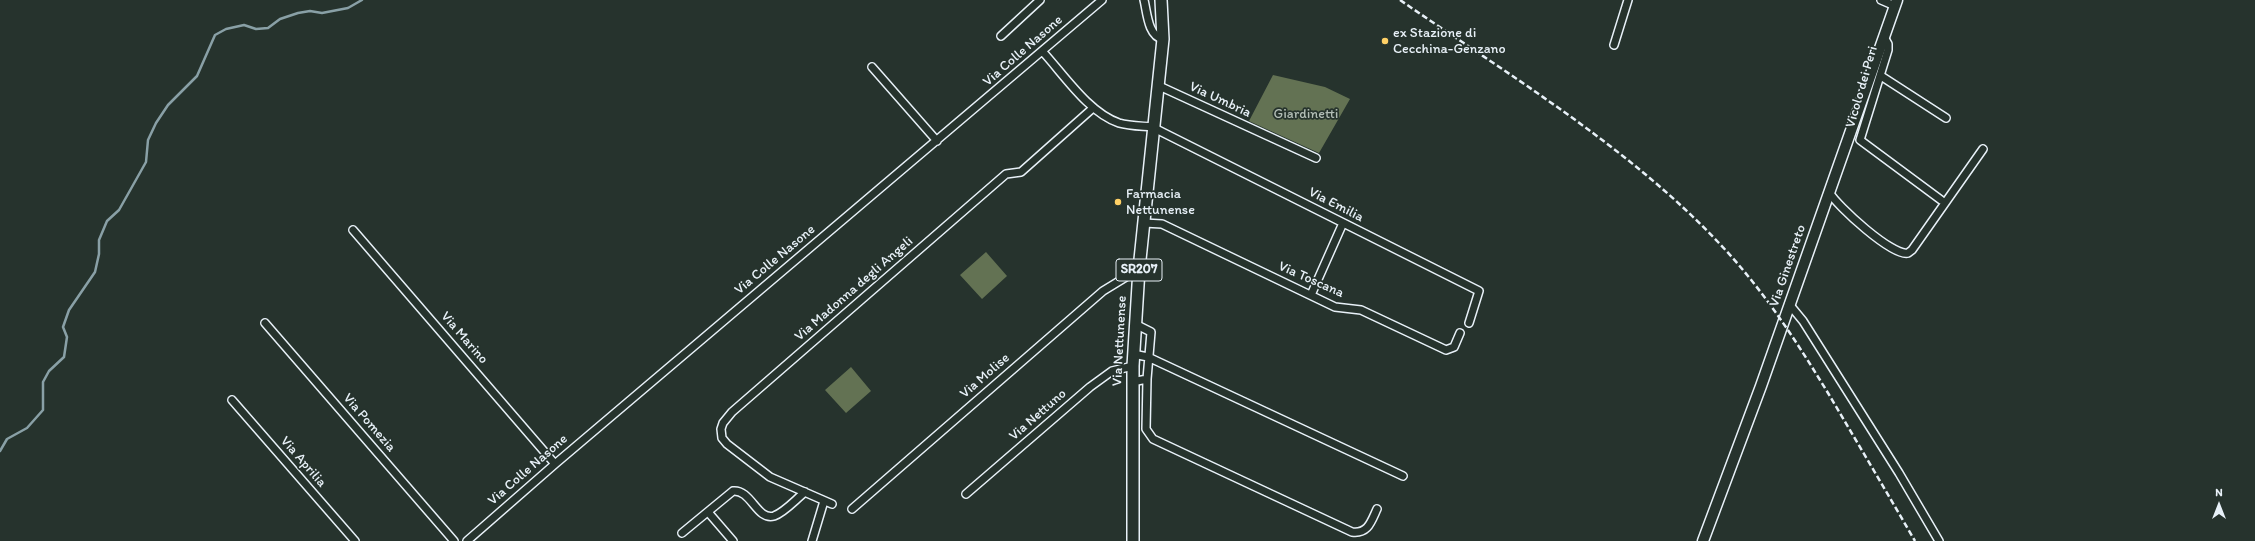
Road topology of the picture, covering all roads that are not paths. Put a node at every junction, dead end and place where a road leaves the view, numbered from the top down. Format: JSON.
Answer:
{"nodes":[{"id":1,"x":1040,"y":0,"type":"edge"},
{"id":2,"x":1102,"y":0,"type":"edge"},
{"id":3,"x":1144,"y":0,"type":"edge"},
{"id":4,"x":1160,"y":0,"type":"edge"},
{"id":5,"x":1628,"y":0,"type":"edge"},
{"id":6,"x":1881,"y":0,"type":"edge"},
{"id":7,"x":1896,"y":3,"type":"edge"},
{"id":8,"x":1001,"y":36,"type":"dead end"},
{"id":9,"x":1884,"y":37,"type":"junction"},
{"id":10,"x":1163,"y":39,"type":"junction"},
{"id":11,"x":1614,"y":45,"type":"dead end"},
{"id":12,"x":1043,"y":52,"type":"junction"},
{"id":13,"x":872,"y":67,"type":"dead end"},
{"id":14,"x":1881,"y":76,"type":"junction"},
{"id":15,"x":1157,"y":85,"type":"junction"},
{"id":16,"x":1093,"y":108,"type":"junction"},
{"id":17,"x":1946,"y":118,"type":"dead end"},
{"id":18,"x":1152,"y":127,"type":"junction"},
{"id":19,"x":937,"y":141,"type":"junction"},
{"id":20,"x":1983,"y":148,"type":"dead end"},
{"id":21,"x":1316,"y":158,"type":"dead end"},
{"id":22,"x":1829,"y":192,"type":"junction"},
{"id":23,"x":1942,"y":200,"type":"dead end"},
{"id":24,"x":1144,"y":223,"type":"junction"},
{"id":25,"x":1343,"y":223,"type":"junction"},
{"id":26,"x":353,"y":230,"type":"dead end"},
{"id":27,"x":1139,"y":269,"type":"junction"},
{"id":28,"x":1310,"y":295,"type":"junction"},
{"id":29,"x":1789,"y":304,"type":"junction"},
{"id":30,"x":265,"y":323,"type":"dead end"},
{"id":31,"x":1469,"y":323,"type":"dead end"},
{"id":32,"x":1135,"y":324,"type":"junction"},
{"id":33,"x":1460,"y":333,"type":"dead end"},
{"id":34,"x":1133,"y":354,"type":"junction"},
{"id":35,"x":1148,"y":356,"type":"junction"},
{"id":36,"x":1133,"y":366,"type":"junction"},
{"id":37,"x":1147,"y":379,"type":"junction"},
{"id":38,"x":1132,"y":382,"type":"junction"},
{"id":39,"x":232,"y":400,"type":"dead end"},
{"id":40,"x":555,"y":464,"type":"junction"},
{"id":41,"x":1403,"y":476,"type":"dead end"},
{"id":42,"x":805,"y":492,"type":"junction"},
{"id":43,"x":966,"y":494,"type":"dead end"},
{"id":44,"x":824,"y":501,"type":"junction"},
{"id":45,"x":832,"y":504,"type":"dead end"},
{"id":46,"x":852,"y":509,"type":"dead end"},
{"id":47,"x":1377,"y":509,"type":"dead end"},
{"id":48,"x":708,"y":512,"type":"junction"},
{"id":49,"x":682,"y":533,"type":"dead end"},
{"id":50,"x":355,"y":541,"type":"edge"},
{"id":51,"x":454,"y":541,"type":"edge"},
{"id":52,"x":467,"y":541,"type":"edge"},
{"id":53,"x":733,"y":541,"type":"edge"},
{"id":54,"x":812,"y":541,"type":"edge"},
{"id":55,"x":1133,"y":541,"type":"edge"},
{"id":56,"x":1703,"y":541,"type":"edge"},
{"id":57,"x":1939,"y":541,"type":"edge"}],
"edges":[{"from":1,"to":8,"type":"street"},
{"from":2,"to":12,"type":"street","name":"Via Colle Nasone"},
{"from":3,"to":10,"type":"street"},
{"from":4,"to":10,"type":"main road","name":"Via Nettunense","number":"SR207"},
{"from":5,"to":11,"type":"street"},
{"from":6,"to":7,"type":"street"},
{"from":7,"to":9,"type":"street","name":"Via Ginestreto"},
{"from":9,"to":14,"type":"street","name":"Vicolo dei Peri"},
{"from":9,"to":22,"type":"street","name":"Via Ginestreto"},
{"from":10,"to":15,"type":"main road","name":"Via Nettunense","number":"SR207"},
{"from":12,"to":16,"type":"street"},
{"from":12,"to":19,"type":"street","name":"Via Colle Nasone"},
{"from":13,"to":19,"type":"street"},
{"from":14,"to":17,"type":"street"},
{"from":14,"to":23,"type":"street","name":"Vicolo dei Peri"},
{"from":15,"to":18,"type":"main road","name":"Via Nettunense","number":"SR207"},
{"from":15,"to":21,"type":"street","name":"Via Umbria"},
{"from":16,"to":18,"type":"street"},
{"from":16,"to":42,"type":"street","name":"Via Madonna degli Angeli"},
{"from":18,"to":24,"type":"main road","name":"Via Nettunense","number":"SR207"},
{"from":18,"to":25,"type":"street","name":"Via Emilia"},
{"from":19,"to":40,"type":"street","name":"Via Colle Nasone"},
{"from":20,"to":22,"type":"street"},
{"from":22,"to":29,"type":"street","name":"Via Ginestreto"},
{"from":24,"to":27,"type":"main road","name":"Via Nettunense","number":"SR207"},
{"from":24,"to":28,"type":"street","name":"Via Toscana"},
{"from":25,"to":28,"type":"street"},
{"from":25,"to":31,"type":"street","name":"Via Emilia"},
{"from":26,"to":40,"type":"street","name":"Via Marino"},
{"from":27,"to":32,"type":"main road","name":"Via Nettunense","number":"SR207"},
{"from":27,"to":46,"type":"street","name":"Via Molise"},
{"from":28,"to":33,"type":"street","name":"Via Toscana"},
{"from":29,"to":56,"type":"street","name":"Via Ginestreto"},
{"from":29,"to":57,"type":"street"},
{"from":30,"to":51,"type":"street","name":"Via Pomezia"},
{"from":32,"to":34,"type":"main road","name":"Via Nettunense","number":"SR207"},
{"from":32,"to":35,"type":"street"},
{"from":34,"to":35,"type":"street"},
{"from":34,"to":36,"type":"main road","name":"Via Nettunense","number":"SR207"},
{"from":35,"to":37,"type":"street"},
{"from":35,"to":41,"type":"street"},
{"from":36,"to":38,"type":"main road","name":"Via Nettunense","number":"SR207"},
{"from":36,"to":43,"type":"street","name":"Via Nettuno"},
{"from":37,"to":38,"type":"street"},
{"from":37,"to":47,"type":"street"},
{"from":38,"to":55,"type":"main road","name":"Via Nettunense","number":"SR207"},
{"from":39,"to":50,"type":"street","name":"Via Aprilia"},
{"from":40,"to":52,"type":"street","name":"Via Colle Nasone"},
{"from":42,"to":44,"type":"street","name":"Via Madonna degli Angeli"},
{"from":42,"to":48,"type":"street"},
{"from":44,"to":45,"type":"street","name":"Via Madonna degli Angeli"},
{"from":44,"to":54,"type":"street"},
{"from":48,"to":49,"type":"street"},
{"from":48,"to":53,"type":"street"}]}
